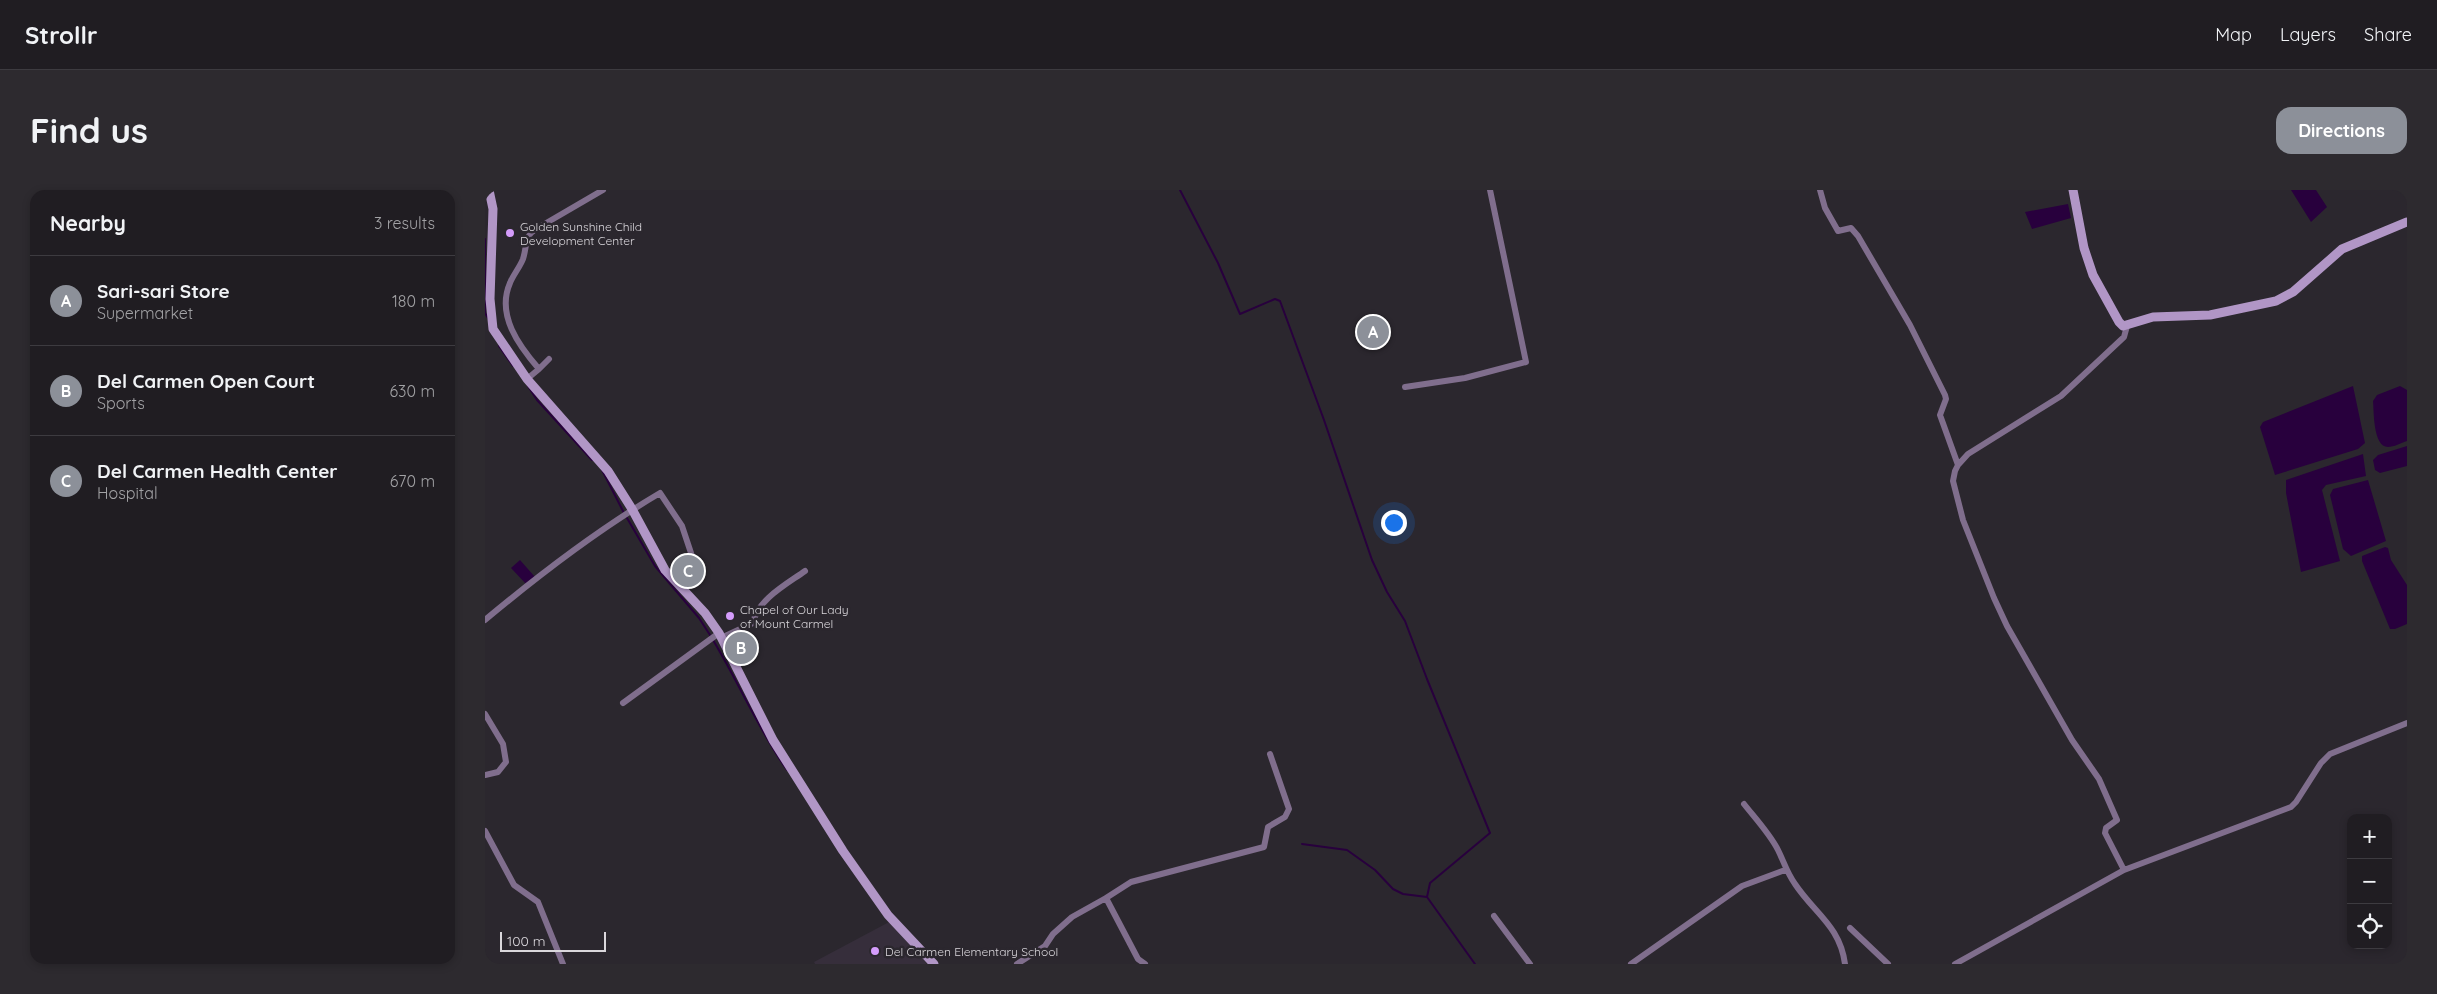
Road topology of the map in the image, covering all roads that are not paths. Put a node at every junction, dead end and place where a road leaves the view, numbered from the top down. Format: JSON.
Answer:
{"nodes":[{"id":1,"x":489,"y":190,"type":"edge"},
{"id":2,"x":603,"y":190,"type":"edge"},
{"id":3,"x":1490,"y":190,"type":"edge"},
{"id":4,"x":1820,"y":190,"type":"edge"},
{"id":5,"x":2073,"y":190,"type":"edge"},
{"id":6,"x":2407,"y":222,"type":"edge"},
{"id":7,"x":2136,"y":323,"type":"junction"},
{"id":8,"x":549,"y":359,"type":"dead end"},
{"id":9,"x":539,"y":369,"type":"junction"},
{"id":10,"x":527,"y":379,"type":"junction"},
{"id":11,"x":1405,"y":387,"type":"dead end"},
{"id":12,"x":1958,"y":465,"type":"junction"},
{"id":13,"x":632,"y":509,"type":"junction"},
{"id":14,"x":805,"y":570,"type":"dead end"},
{"id":15,"x":702,"y":571,"type":"dead end"},
{"id":16,"x":485,"y":620,"type":"edge"},
{"id":17,"x":720,"y":636,"type":"junction"},
{"id":18,"x":623,"y":703,"type":"dead end"},
{"id":19,"x":485,"y":714,"type":"edge"},
{"id":20,"x":2407,"y":723,"type":"edge"},
{"id":21,"x":1270,"y":754,"type":"dead end"},
{"id":22,"x":485,"y":775,"type":"edge"},
{"id":23,"x":1744,"y":804,"type":"dead end"},
{"id":24,"x":485,"y":831,"type":"edge"},
{"id":25,"x":1785,"y":870,"type":"junction"},
{"id":26,"x":2123,"y":870,"type":"junction"},
{"id":27,"x":1107,"y":898,"type":"junction"},
{"id":28,"x":1494,"y":916,"type":"dead end"},
{"id":29,"x":1850,"y":928,"type":"dead end"},
{"id":30,"x":563,"y":964,"type":"edge"},
{"id":31,"x":935,"y":964,"type":"edge"},
{"id":32,"x":1017,"y":964,"type":"edge"},
{"id":33,"x":1145,"y":964,"type":"edge"},
{"id":34,"x":1530,"y":964,"type":"edge"},
{"id":35,"x":1631,"y":964,"type":"edge"},
{"id":36,"x":1845,"y":964,"type":"edge"},
{"id":37,"x":1888,"y":964,"type":"edge"},
{"id":38,"x":1955,"y":964,"type":"edge"}],
"edges":[{"from":1,"to":10,"type":"street"},
{"from":2,"to":9,"type":"street"},
{"from":3,"to":11,"type":"street"},
{"from":4,"to":12,"type":"street"},
{"from":5,"to":7,"type":"street"},
{"from":6,"to":7,"type":"street"},
{"from":7,"to":12,"type":"street"},
{"from":8,"to":9,"type":"street"},
{"from":9,"to":10,"type":"street"},
{"from":10,"to":13,"type":"street"},
{"from":12,"to":26,"type":"street"},
{"from":13,"to":15,"type":"street"},
{"from":13,"to":16,"type":"street"},
{"from":13,"to":17,"type":"street"},
{"from":14,"to":17,"type":"street"},
{"from":17,"to":18,"type":"street"},
{"from":17,"to":31,"type":"street"},
{"from":19,"to":22,"type":"street"},
{"from":20,"to":26,"type":"street"},
{"from":21,"to":27,"type":"street"},
{"from":23,"to":25,"type":"street"},
{"from":24,"to":30,"type":"street"},
{"from":25,"to":35,"type":"street"},
{"from":25,"to":36,"type":"street"},
{"from":26,"to":38,"type":"street"},
{"from":27,"to":32,"type":"street"},
{"from":27,"to":33,"type":"street"},
{"from":28,"to":34,"type":"street"},
{"from":29,"to":37,"type":"street"}]}
